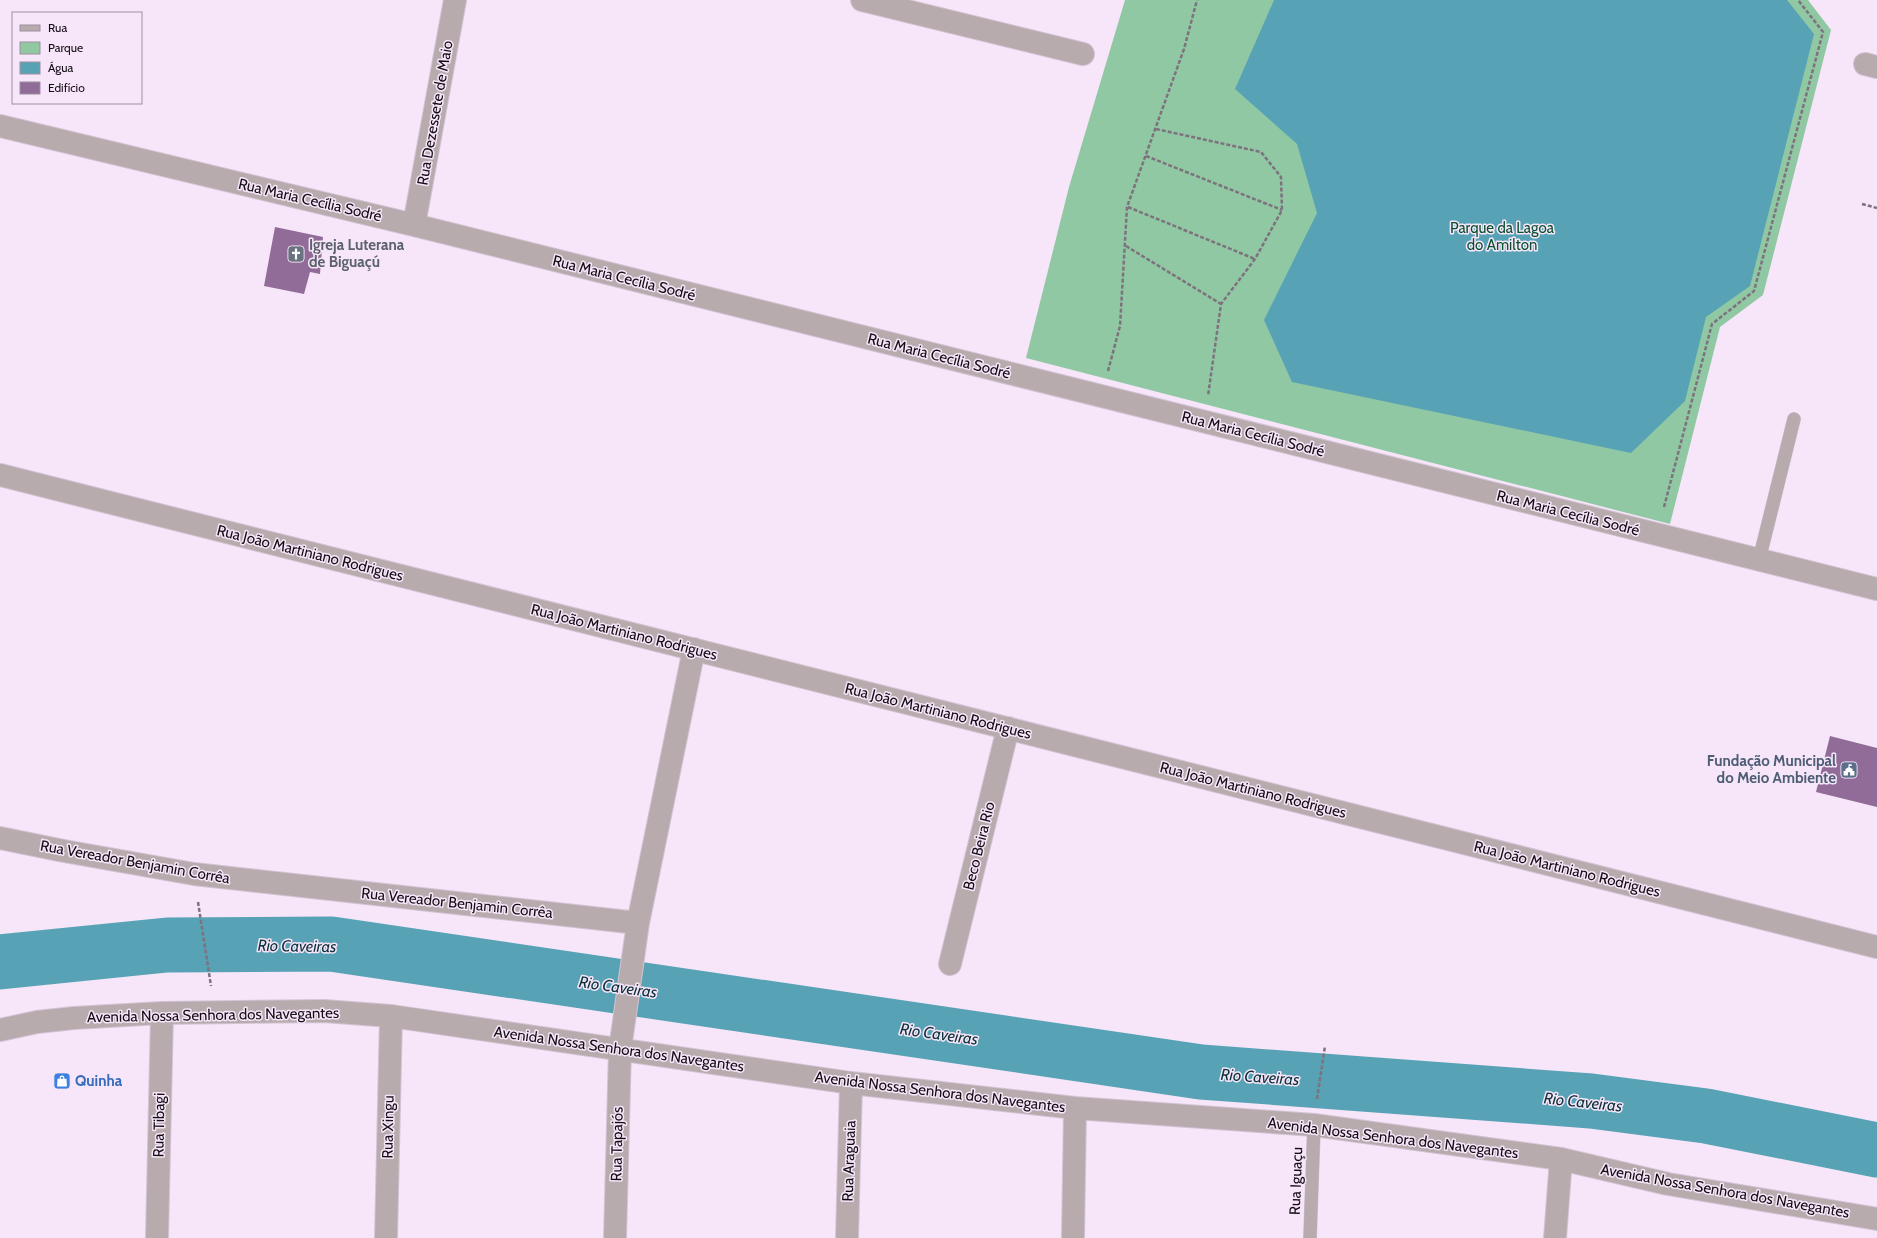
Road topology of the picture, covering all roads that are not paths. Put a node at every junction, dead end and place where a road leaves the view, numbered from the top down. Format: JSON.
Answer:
{"nodes":[{"id":1,"x":455,"y":0,"type":"edge"},
{"id":2,"x":862,"y":0,"type":"edge"},
{"id":3,"x":1083,"y":54,"type":"dead end"},
{"id":4,"x":0,"y":126,"type":"edge"},
{"id":5,"x":414,"y":225,"type":"junction"},
{"id":6,"x":1794,"y":419,"type":"dead end"},
{"id":7,"x":0,"y":475,"type":"edge"},
{"id":8,"x":1759,"y":560,"type":"junction"},
{"id":9,"x":1877,"y":589,"type":"edge"},
{"id":10,"x":694,"y":649,"type":"junction"},
{"id":11,"x":1008,"y":728,"type":"junction"},
{"id":12,"x":0,"y":838,"type":"edge"},
{"id":13,"x":636,"y":931,"type":"junction"},
{"id":14,"x":1877,"y":947,"type":"edge"},
{"id":15,"x":950,"y":964,"type":"dead end"},
{"id":16,"x":162,"y":1013,"type":"junction"},
{"id":17,"x":391,"y":1016,"type":"junction"},
{"id":18,"x":0,"y":1030,"type":"edge"},
{"id":19,"x":620,"y":1049,"type":"junction"},
{"id":20,"x":851,"y":1083,"type":"junction"},
{"id":21,"x":1075,"y":1108,"type":"junction"},
{"id":22,"x":1315,"y":1115,"type":"junction"},
{"id":23,"x":1561,"y":1159,"type":"junction"},
{"id":24,"x":1877,"y":1219,"type":"edge"},
{"id":25,"x":157,"y":1238,"type":"edge"},
{"id":26,"x":386,"y":1238,"type":"edge"},
{"id":27,"x":615,"y":1238,"type":"edge"},
{"id":28,"x":847,"y":1238,"type":"edge"},
{"id":29,"x":1073,"y":1238,"type":"edge"},
{"id":30,"x":1310,"y":1238,"type":"edge"},
{"id":31,"x":1555,"y":1238,"type":"edge"}],
"edges":[{"from":1,"to":5,"type":"street","name":"Rua Dezessete de Maio"},
{"from":2,"to":3,"type":"street"},
{"from":4,"to":5,"type":"street","name":"Rua Maria Cecília Sodré"},
{"from":5,"to":8,"type":"street","name":"Rua Maria Cecília Sodré"},
{"from":6,"to":8,"type":"lane"},
{"from":7,"to":10,"type":"street","name":"Rua João Martiniano Rodrigues"},
{"from":8,"to":9,"type":"street","name":"Rua Maria Cecília Sodré"},
{"from":10,"to":11,"type":"street","name":"Rua João Martiniano Rodrigues"},
{"from":10,"to":13,"type":"street"},
{"from":11,"to":14,"type":"street","name":"Rua João Martiniano Rodrigues"},
{"from":11,"to":15,"type":"street","name":"Beco Beira Rio"},
{"from":12,"to":13,"type":"street","name":"Rua Vereador Benjamin Corrêa"},
{"from":13,"to":19,"type":"street","name":"Rua Tapajós"},
{"from":16,"to":17,"type":"street","name":"Avenida Nossa Senhora dos Navegantes"},
{"from":16,"to":18,"type":"street","name":"Avenida Nossa Senhora dos Navegantes"},
{"from":16,"to":25,"type":"street","name":"Rua Tibagi"},
{"from":17,"to":19,"type":"street","name":"Avenida Nossa Senhora dos Navegantes"},
{"from":17,"to":26,"type":"street","name":"Rua Xingu"},
{"from":19,"to":20,"type":"street","name":"Avenida Nossa Senhora dos Navegantes"},
{"from":19,"to":27,"type":"street","name":"Rua Tapajós"},
{"from":20,"to":21,"type":"street","name":"Avenida Nossa Senhora dos Navegantes"},
{"from":20,"to":28,"type":"street","name":"Rua Araguaia"},
{"from":21,"to":22,"type":"street","name":"Avenida Nossa Senhora dos Navegantes"},
{"from":21,"to":29,"type":"street"},
{"from":22,"to":23,"type":"street","name":"Avenida Nossa Senhora dos Navegantes"},
{"from":22,"to":30,"type":"lane","name":"Rua Iguaçu"},
{"from":23,"to":24,"type":"street","name":"Avenida Nossa Senhora dos Navegantes"},
{"from":23,"to":31,"type":"street"}]}
